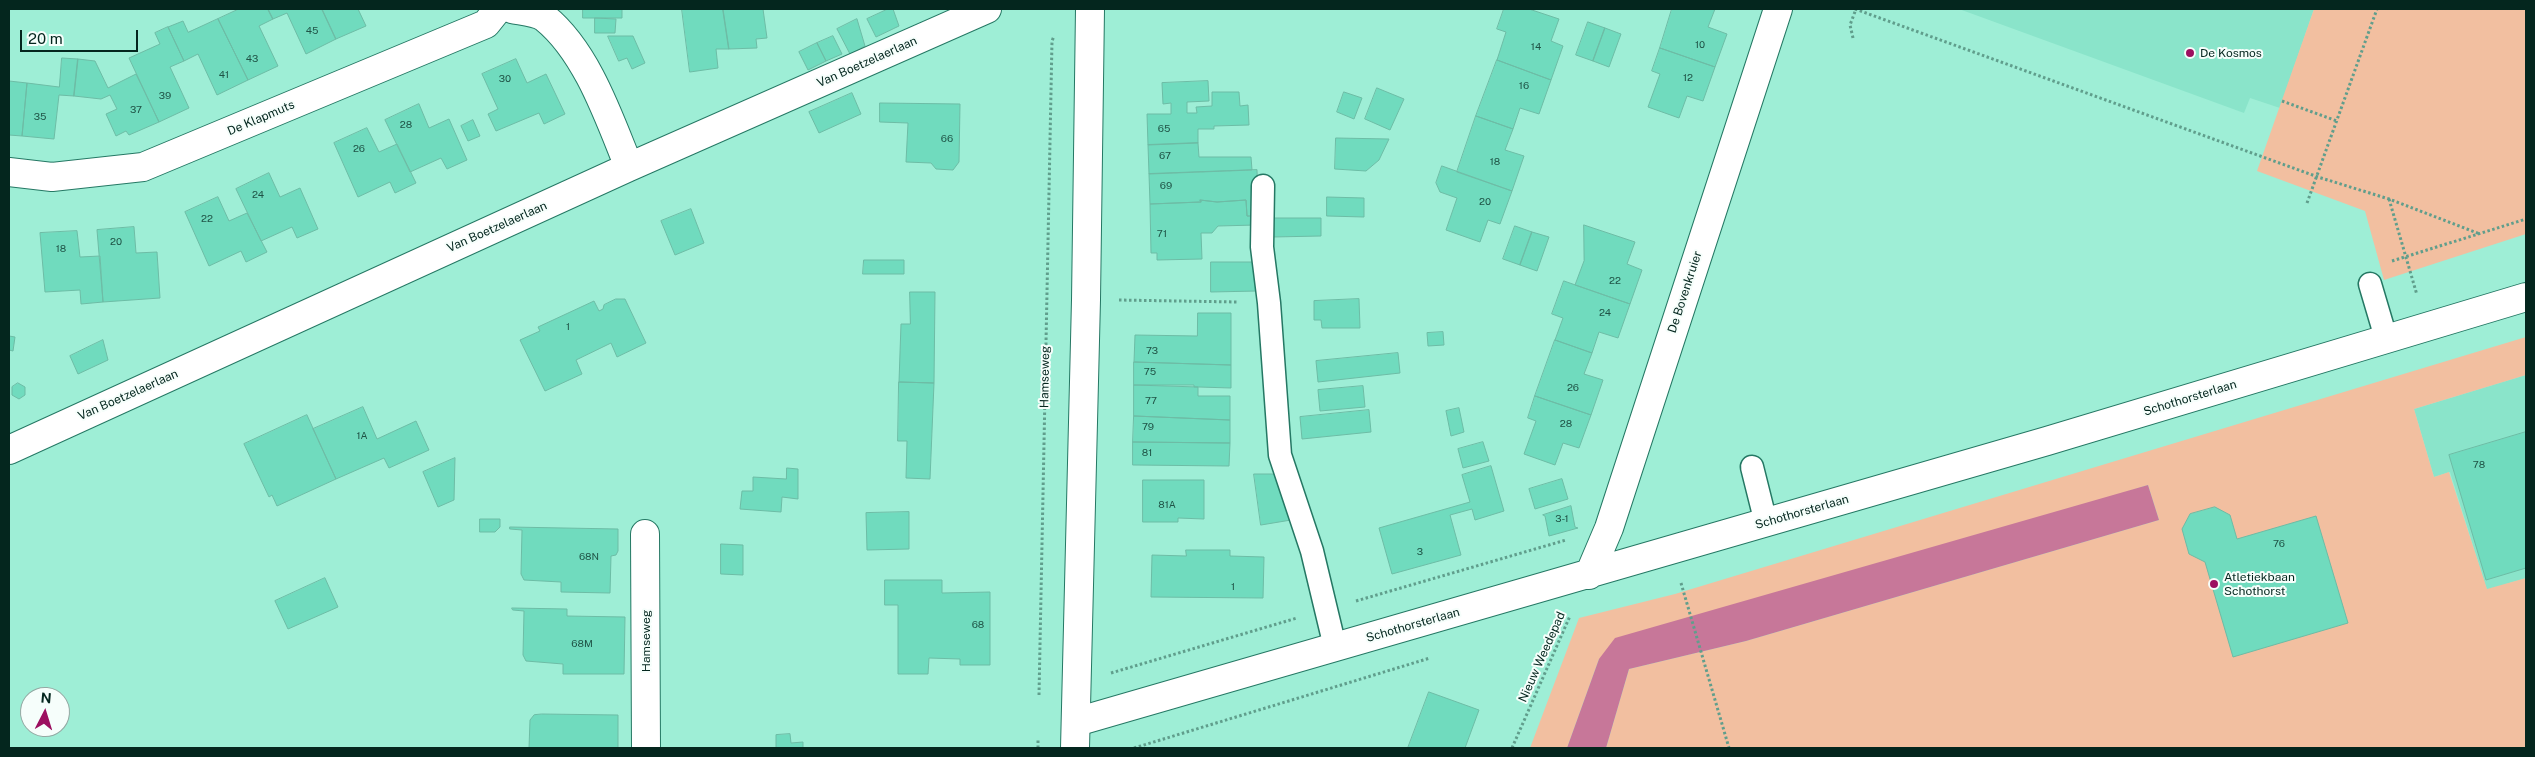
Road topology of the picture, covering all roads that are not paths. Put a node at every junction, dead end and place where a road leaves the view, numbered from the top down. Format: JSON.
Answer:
{"nodes":[{"id":1,"x":498,"y":9,"type":"edge"},
{"id":2,"x":512,"y":9,"type":"edge"},
{"id":3,"x":987,"y":9,"type":"edge"},
{"id":4,"x":1090,"y":9,"type":"edge"},
{"id":5,"x":1778,"y":9,"type":"edge"},
{"id":6,"x":629,"y":167,"type":"junction"},
{"id":7,"x":9,"y":172,"type":"edge"},
{"id":8,"x":1263,"y":186,"type":"dead end"},
{"id":9,"x":2370,"y":284,"type":"dead end"},
{"id":10,"x":2526,"y":297,"type":"edge"},
{"id":11,"x":2386,"y":338,"type":"junction"},
{"id":12,"x":9,"y":450,"type":"edge"},
{"id":13,"x":1752,"y":468,"type":"dead end"},
{"id":14,"x":1766,"y":522,"type":"junction"},
{"id":15,"x":645,"y":534,"type":"dead end"},
{"id":16,"x":1589,"y":574,"type":"junction"},
{"id":17,"x":1335,"y":647,"type":"junction"},
{"id":18,"x":1075,"y":735,"type":"edge"},
{"id":19,"x":646,"y":748,"type":"edge"}],
"edges":[{"from":1,"to":7,"type":"street","name":"De Klapmuts"},
{"from":2,"to":6,"type":"street"},
{"from":3,"to":6,"type":"street","name":"Van Boetzelaerlaan"},
{"from":4,"to":18,"type":"street"},
{"from":5,"to":16,"type":"street","name":"De Bovenkruier"},
{"from":6,"to":12,"type":"street","name":"Van Boetzelaerlaan"},
{"from":8,"to":17,"type":"lane"},
{"from":9,"to":11,"type":"lane"},
{"from":10,"to":11,"type":"street","name":"Schothorsterlaan"},
{"from":11,"to":14,"type":"street","name":"Schothorsterlaan"},
{"from":13,"to":14,"type":"lane"},
{"from":14,"to":16,"type":"street","name":"Schothorsterlaan"},
{"from":15,"to":19,"type":"street","name":"Hamseweg"},
{"from":16,"to":17,"type":"street","name":"Schothorsterlaan"},
{"from":17,"to":18,"type":"street","name":"Schothorsterlaan"}]}
